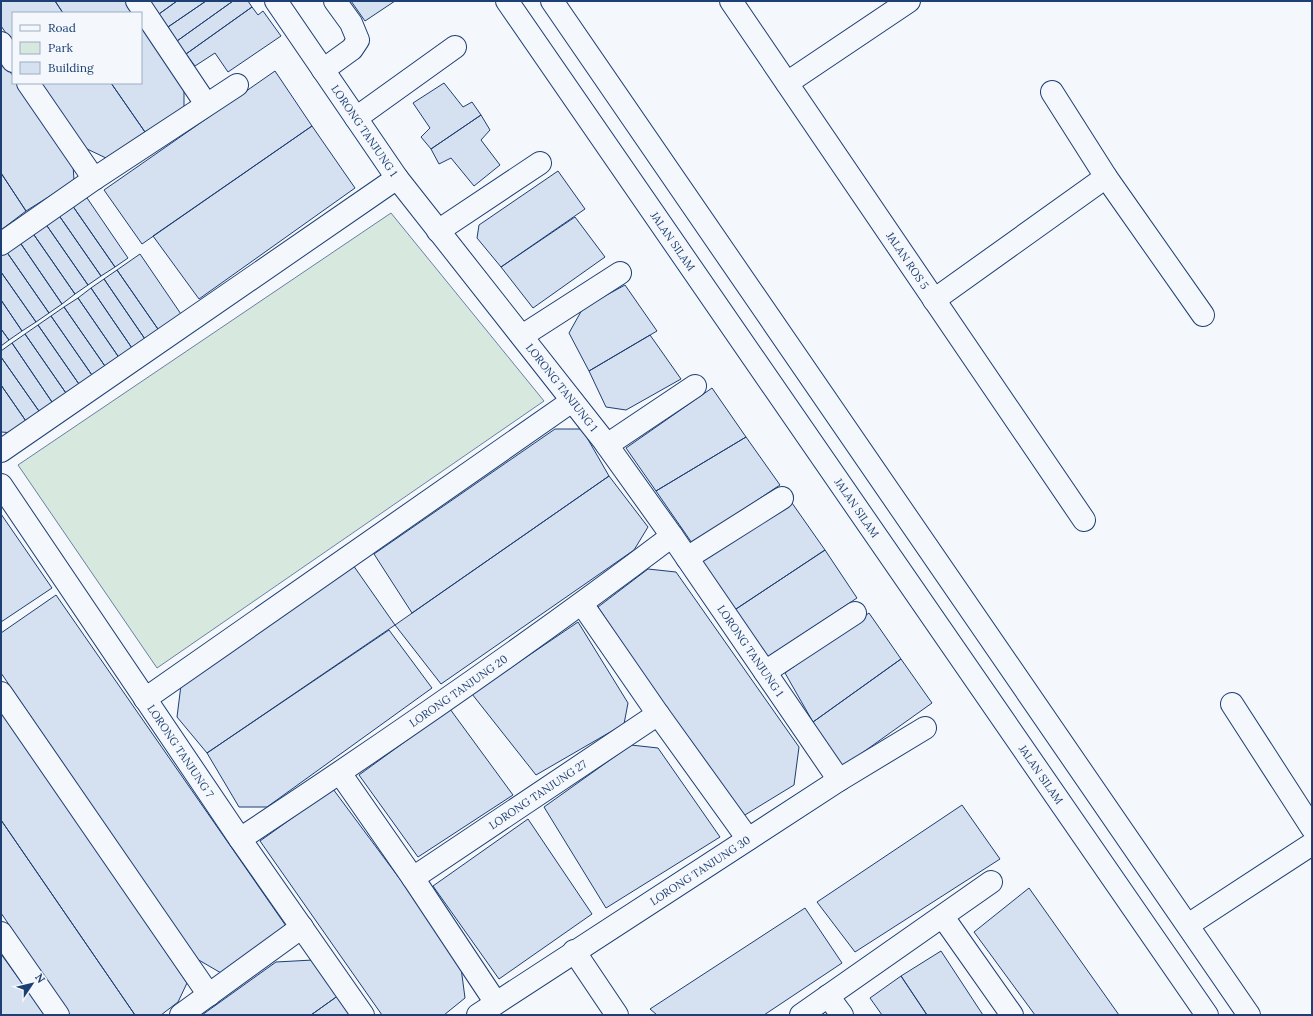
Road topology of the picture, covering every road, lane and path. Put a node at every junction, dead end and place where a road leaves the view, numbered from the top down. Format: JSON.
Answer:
{"nodes":[{"id":1,"x":137,"y":1,"type":"edge"},
{"id":2,"x":276,"y":1,"type":"edge"},
{"id":3,"x":335,"y":1,"type":"edge"},
{"id":4,"x":507,"y":1,"type":"edge"},
{"id":5,"x":552,"y":1,"type":"edge"},
{"id":6,"x":731,"y":1,"type":"edge"},
{"id":7,"x":909,"y":1,"type":"edge"},
{"id":8,"x":1,"y":43,"type":"edge"},
{"id":9,"x":455,"y":47,"type":"dead end"},
{"id":10,"x":12,"y":60,"type":"edge"},
{"id":11,"x":323,"y":70,"type":"junction"},
{"id":12,"x":787,"y":83,"type":"junction"},
{"id":13,"x":29,"y":84,"type":"edge"},
{"id":14,"x":237,"y":85,"type":"dead end"},
{"id":15,"x":1052,"y":92,"type":"dead end"},
{"id":16,"x":206,"y":104,"type":"junction"},
{"id":17,"x":356,"y":118,"type":"junction"},
{"id":18,"x":540,"y":163,"type":"dead end"},
{"id":19,"x":1106,"y":177,"type":"junction"},
{"id":20,"x":397,"y":178,"type":"junction"},
{"id":21,"x":94,"y":179,"type":"junction"},
{"id":22,"x":438,"y":231,"type":"junction"},
{"id":23,"x":1,"y":244,"type":"edge"},
{"id":24,"x":620,"y":273,"type":"dead end"},
{"id":25,"x":934,"y":300,"type":"junction"},
{"id":26,"x":1203,"y":315,"type":"dead end"},
{"id":27,"x":522,"y":336,"type":"junction"},
{"id":28,"x":695,"y":386,"type":"dead end"},
{"id":29,"x":572,"y":401,"type":"junction"},
{"id":30,"x":607,"y":445,"type":"junction"},
{"id":31,"x":1,"y":451,"type":"edge"},
{"id":32,"x":1,"y":485,"type":"edge"},
{"id":33,"x":782,"y":498,"type":"dead end"},
{"id":34,"x":1084,"y":520,"type":"dead end"},
{"id":35,"x":672,"y":536,"type":"junction"},
{"id":36,"x":687,"y":558,"type":"junction"},
{"id":37,"x":582,"y":604,"type":"junction"},
{"id":38,"x":855,"y":612,"type":"dead end"},
{"id":39,"x":765,"y":672,"type":"junction"},
{"id":40,"x":1,"y":693,"type":"edge"},
{"id":41,"x":145,"y":699,"type":"junction"},
{"id":42,"x":1232,"y":704,"type":"dead end"},
{"id":43,"x":658,"y":714,"type":"junction"},
{"id":44,"x":925,"y":728,"type":"dead end"},
{"id":45,"x":340,"y":773,"type":"junction"},
{"id":46,"x":839,"y":780,"type":"junction"},
{"id":47,"x":1312,"y":828,"type":"edge"},
{"id":48,"x":240,"y":839,"type":"junction"},
{"id":49,"x":748,"y":839,"type":"junction"},
{"id":50,"x":1312,"y":844,"type":"edge"},
{"id":51,"x":413,"y":878,"type":"junction"},
{"id":52,"x":991,"y":882,"type":"dead end"},
{"id":53,"x":943,"y":917,"type":"junction"},
{"id":54,"x":1188,"y":925,"type":"junction"},
{"id":55,"x":302,"y":927,"type":"junction"},
{"id":56,"x":1,"y":933,"type":"edge"},
{"id":57,"x":574,"y":951,"type":"junction"},
{"id":58,"x":209,"y":995,"type":"junction"},
{"id":59,"x":828,"y":996,"type":"junction"},
{"id":60,"x":496,"y":1003,"type":"junction"},
{"id":61,"x":58,"y":1015,"type":"edge"},
{"id":62,"x":181,"y":1015,"type":"edge"},
{"id":63,"x":363,"y":1015,"type":"edge"},
{"id":64,"x":478,"y":1015,"type":"edge"},
{"id":65,"x":617,"y":1015,"type":"edge"},
{"id":66,"x":801,"y":1015,"type":"edge"},
{"id":67,"x":842,"y":1015,"type":"edge"},
{"id":68,"x":1012,"y":1015,"type":"edge"},
{"id":69,"x":1207,"y":1015,"type":"edge"},
{"id":70,"x":1249,"y":1015,"type":"edge"}],
"edges":[{"from":1,"to":16,"type":"main road"},
{"from":2,"to":11,"type":"main road","name":"LORONG TANJUNG 1"},
{"from":3,"to":11,"type":"main road"},
{"from":4,"to":69,"type":"main road","name":"JALAN SILAM"},
{"from":5,"to":54,"type":"main road"},
{"from":6,"to":12,"type":"main road","name":"JALAN ROS 5"},
{"from":7,"to":12,"type":"main road"},
{"from":8,"to":10,"type":"main road"},
{"from":9,"to":17,"type":"main road"},
{"from":11,"to":17,"type":"main road","name":"LORONG TANJUNG 1"},
{"from":12,"to":25,"type":"main road","name":"JALAN ROS 5"},
{"from":13,"to":21,"type":"main road"},
{"from":14,"to":16,"type":"main road"},
{"from":15,"to":19,"type":"main road"},
{"from":16,"to":21,"type":"main road"},
{"from":17,"to":20,"type":"main road","name":"LORONG TANJUNG 1"},
{"from":18,"to":22,"type":"main road"},
{"from":19,"to":25,"type":"main road"},
{"from":19,"to":26,"type":"main road"},
{"from":20,"to":22,"type":"main road","name":"LORONG TANJUNG 1"},
{"from":20,"to":31,"type":"main road"},
{"from":21,"to":23,"type":"main road"},
{"from":22,"to":27,"type":"main road","name":"LORONG TANJUNG 1"},
{"from":24,"to":27,"type":"main road"},
{"from":25,"to":34,"type":"main road","name":"JALAN ROS 5"},
{"from":27,"to":29,"type":"main road","name":"LORONG TANJUNG 1"},
{"from":28,"to":30,"type":"main road"},
{"from":29,"to":30,"type":"main road","name":"LORONG TANJUNG 1"},
{"from":29,"to":41,"type":"main road"},
{"from":30,"to":35,"type":"main road","name":"LORONG TANJUNG 1"},
{"from":32,"to":41,"type":"main road","name":"LORONG TANJUNG 7"},
{"from":33,"to":36,"type":"main road"},
{"from":35,"to":36,"type":"main road","name":"LORONG TANJUNG 1"},
{"from":35,"to":37,"type":"main road","name":"LORONG TANJUNG 20"},
{"from":36,"to":39,"type":"main road","name":"LORONG TANJUNG 1"},
{"from":37,"to":43,"type":"main road"},
{"from":37,"to":45,"type":"main road","name":"LORONG TANJUNG 20"},
{"from":38,"to":39,"type":"main road"},
{"from":39,"to":46,"type":"main road","name":"LORONG TANJUNG 1"},
{"from":40,"to":58,"type":"main road"},
{"from":41,"to":48,"type":"main road","name":"LORONG TANJUNG 7"},
{"from":42,"to":47,"type":"main road"},
{"from":43,"to":49,"type":"main road"},
{"from":43,"to":51,"type":"main road","name":"LORONG TANJUNG 27"},
{"from":44,"to":46,"type":"main road","name":"LORONG TANJUNG 30"},
{"from":45,"to":48,"type":"main road","name":"LORONG TANJUNG 20"},
{"from":45,"to":51,"type":"main road"},
{"from":46,"to":49,"type":"main road","name":"LORONG TANJUNG 30"},
{"from":48,"to":55,"type":"main road","name":"LORONG TANJUNG 7"},
{"from":49,"to":57,"type":"main road","name":"LORONG TANJUNG 30"},
{"from":50,"to":54,"type":"main road"},
{"from":51,"to":60,"type":"main road"},
{"from":52,"to":53,"type":"main road"},
{"from":53,"to":59,"type":"main road"},
{"from":53,"to":68,"type":"main road"},
{"from":54,"to":70,"type":"main road"},
{"from":55,"to":58,"type":"main road"},
{"from":55,"to":63,"type":"main road","name":"LORONG TANJUNG 7"},
{"from":56,"to":61,"type":"main road"},
{"from":57,"to":60,"type":"main road","name":"LORONG TANJUNG 30"},
{"from":57,"to":65,"type":"main road"},
{"from":58,"to":62,"type":"main road"},
{"from":59,"to":66,"type":"main road"},
{"from":59,"to":67,"type":"main road"},
{"from":60,"to":64,"type":"main road","name":"LORONG TANJUNG 30"}]}
